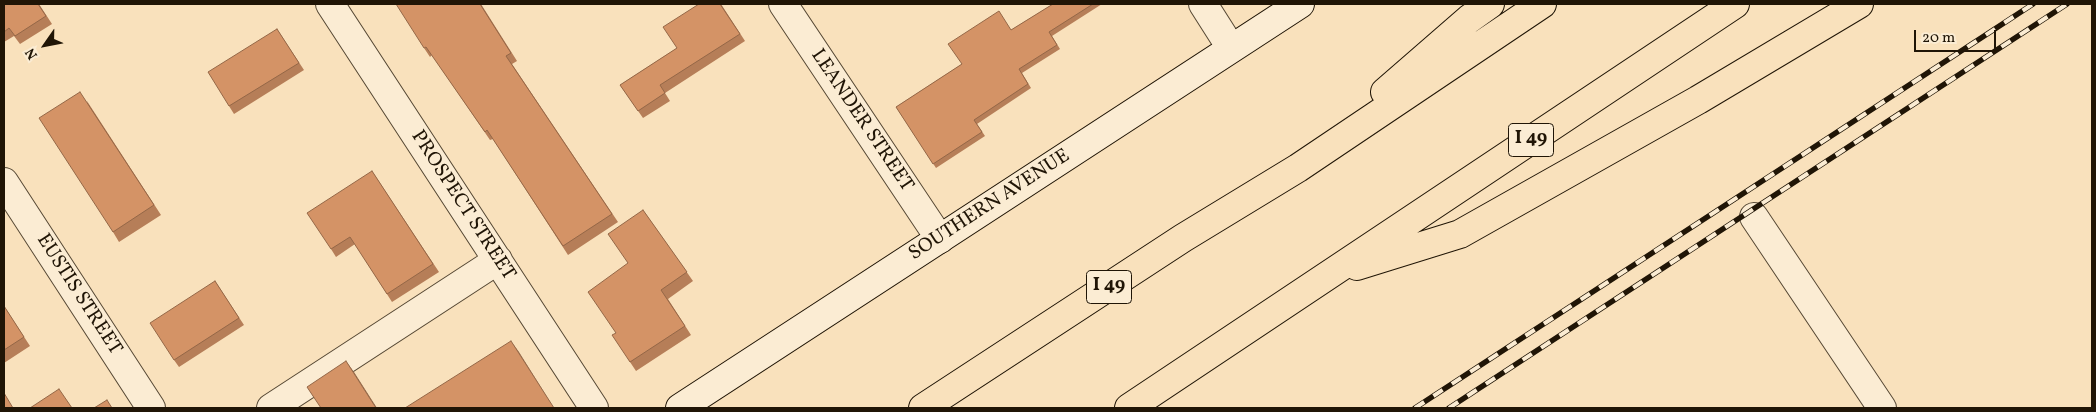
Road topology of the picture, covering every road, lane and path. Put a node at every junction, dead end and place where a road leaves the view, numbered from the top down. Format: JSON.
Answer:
{"nodes":[{"id":1,"x":330,"y":4,"type":"edge"},
{"id":2,"x":783,"y":4,"type":"edge"},
{"id":3,"x":1203,"y":4,"type":"edge"},
{"id":4,"x":1300,"y":4,"type":"edge"},
{"id":5,"x":1490,"y":4,"type":"edge"},
{"id":6,"x":1542,"y":4,"type":"edge"},
{"id":7,"x":1736,"y":4,"type":"edge"},
{"id":8,"x":1859,"y":4,"type":"edge"},
{"id":9,"x":1231,"y":48,"type":"junction"},
{"id":10,"x":1298,"y":168,"type":"junction"},
{"id":11,"x":4,"y":182,"type":"edge"},
{"id":12,"x":1754,"y":217,"type":"dead end"},
{"id":13,"x":940,"y":239,"type":"junction"},
{"id":14,"x":498,"y":260,"type":"junction"},
{"id":15,"x":1326,"y":276,"type":"junction"},
{"id":16,"x":152,"y":408,"type":"edge"},
{"id":17,"x":271,"y":408,"type":"edge"},
{"id":18,"x":594,"y":408,"type":"edge"},
{"id":19,"x":680,"y":408,"type":"edge"},
{"id":20,"x":923,"y":408,"type":"edge"},
{"id":21,"x":1129,"y":408,"type":"edge"},
{"id":22,"x":1882,"y":408,"type":"edge"}],
"edges":[{"from":1,"to":14,"type":"street","name":"PROSPECT STREET"},
{"from":2,"to":13,"type":"street","name":"LEANDER STREET"},
{"from":3,"to":9,"type":"street"},
{"from":4,"to":9,"type":"street","name":"SOUTHERN AVENUE"},
{"from":5,"to":10,"type":"highway"},
{"from":6,"to":10,"type":"highway","number":"I 49"},
{"from":7,"to":15,"type":"highway","number":"I 49"},
{"from":8,"to":15,"type":"highway"},
{"from":9,"to":13,"type":"street","name":"SOUTHERN AVENUE"},
{"from":10,"to":20,"type":"highway","number":"I 49"},
{"from":11,"to":16,"type":"street","name":"EUSTIS STREET"},
{"from":12,"to":22,"type":"street"},
{"from":13,"to":19,"type":"street","name":"SOUTHERN AVENUE"},
{"from":14,"to":17,"type":"street"},
{"from":14,"to":18,"type":"street","name":"PROSPECT STREET"},
{"from":15,"to":21,"type":"highway","number":"I 49"}]}
